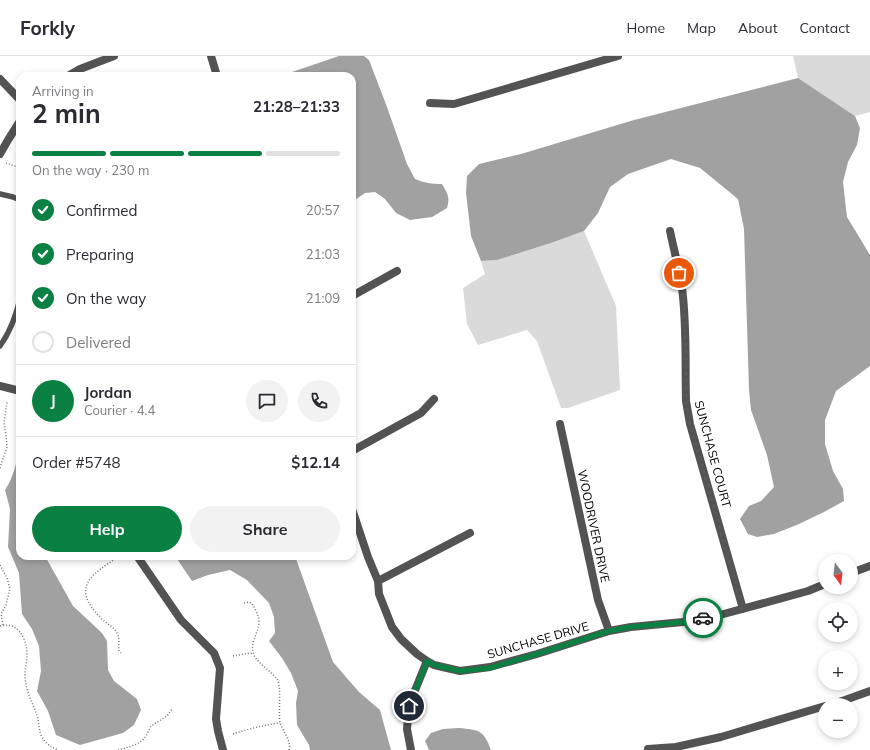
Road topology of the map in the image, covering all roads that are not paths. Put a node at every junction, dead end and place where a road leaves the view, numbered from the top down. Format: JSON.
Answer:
{"nodes":[{"id":1,"x":114,"y":56,"type":"edge"},
{"id":2,"x":211,"y":56,"type":"edge"},
{"id":3,"x":618,"y":56,"type":"edge"},
{"id":4,"x":75,"y":72,"type":"edge"},
{"id":5,"x":216,"y":72,"type":"edge"},
{"id":6,"x":0,"y":79,"type":"edge"},
{"id":7,"x":16,"y":96,"type":"edge"},
{"id":8,"x":430,"y":102,"type":"dead end"},
{"id":9,"x":16,"y":127,"type":"edge"},
{"id":10,"x":0,"y":154,"type":"edge"},
{"id":11,"x":0,"y":194,"type":"edge"},
{"id":12,"x":16,"y":198,"type":"edge"},
{"id":13,"x":670,"y":231,"type":"dead end"},
{"id":14,"x":397,"y":271,"type":"dead end"},
{"id":15,"x":356,"y":294,"type":"edge"},
{"id":16,"x":16,"y":313,"type":"edge"},
{"id":17,"x":0,"y":346,"type":"edge"},
{"id":18,"x":0,"y":386,"type":"edge"},
{"id":19,"x":16,"y":390,"type":"edge"},
{"id":20,"x":434,"y":399,"type":"dead end"},
{"id":21,"x":560,"y":424,"type":"dead end"},
{"id":22,"x":356,"y":449,"type":"edge"},
{"id":23,"x":356,"y":521,"type":"edge"},
{"id":24,"x":470,"y":533,"type":"dead end"},
{"id":25,"x":140,"y":560,"type":"edge"},
{"id":26,"x":870,"y":566,"type":"edge"},
{"id":27,"x":858,"y":570,"type":"edge"},
{"id":28,"x":378,"y":581,"type":"junction"},
{"id":29,"x":818,"y":587,"type":"edge"},
{"id":30,"x":743,"y":608,"type":"junction"},
{"id":31,"x":609,"y":631,"type":"junction"},
{"id":32,"x":427,"y":661,"type":"junction"},
{"id":33,"x":870,"y":691,"type":"edge"},
{"id":34,"x":850,"y":698,"type":"edge"},
{"id":35,"x":818,"y":708,"type":"edge"},
{"id":36,"x":648,"y":749,"type":"dead end"},
{"id":37,"x":223,"y":750,"type":"edge"},
{"id":38,"x":411,"y":750,"type":"edge"}],
"edges":[{"from":1,"to":4,"type":"street"},
{"from":2,"to":5,"type":"street"},
{"from":3,"to":8,"type":"street"},
{"from":6,"to":7,"type":"street"},
{"from":9,"to":10,"type":"street"},
{"from":11,"to":12,"type":"lane"},
{"from":13,"to":30,"type":"street","name":"SUNCHASE COURT"},
{"from":14,"to":15,"type":"street"},
{"from":16,"to":17,"type":"lane"},
{"from":18,"to":19,"type":"street"},
{"from":20,"to":22,"type":"street"},
{"from":21,"to":31,"type":"street","name":"WOODRIVER DRIVE"},
{"from":23,"to":28,"type":"street","name":"SUNCHASE DRIVE"},
{"from":24,"to":28,"type":"street"},
{"from":25,"to":37,"type":"street"},
{"from":26,"to":27,"type":"street"},
{"from":28,"to":32,"type":"street","name":"SUNCHASE DRIVE"},
{"from":29,"to":30,"type":"street","name":"SUNCHASE DRIVE"},
{"from":30,"to":31,"type":"street","name":"SUNCHASE DRIVE"},
{"from":31,"to":32,"type":"street","name":"SUNCHASE DRIVE"},
{"from":32,"to":38,"type":"street"},
{"from":33,"to":34,"type":"street"},
{"from":35,"to":36,"type":"street"}]}
